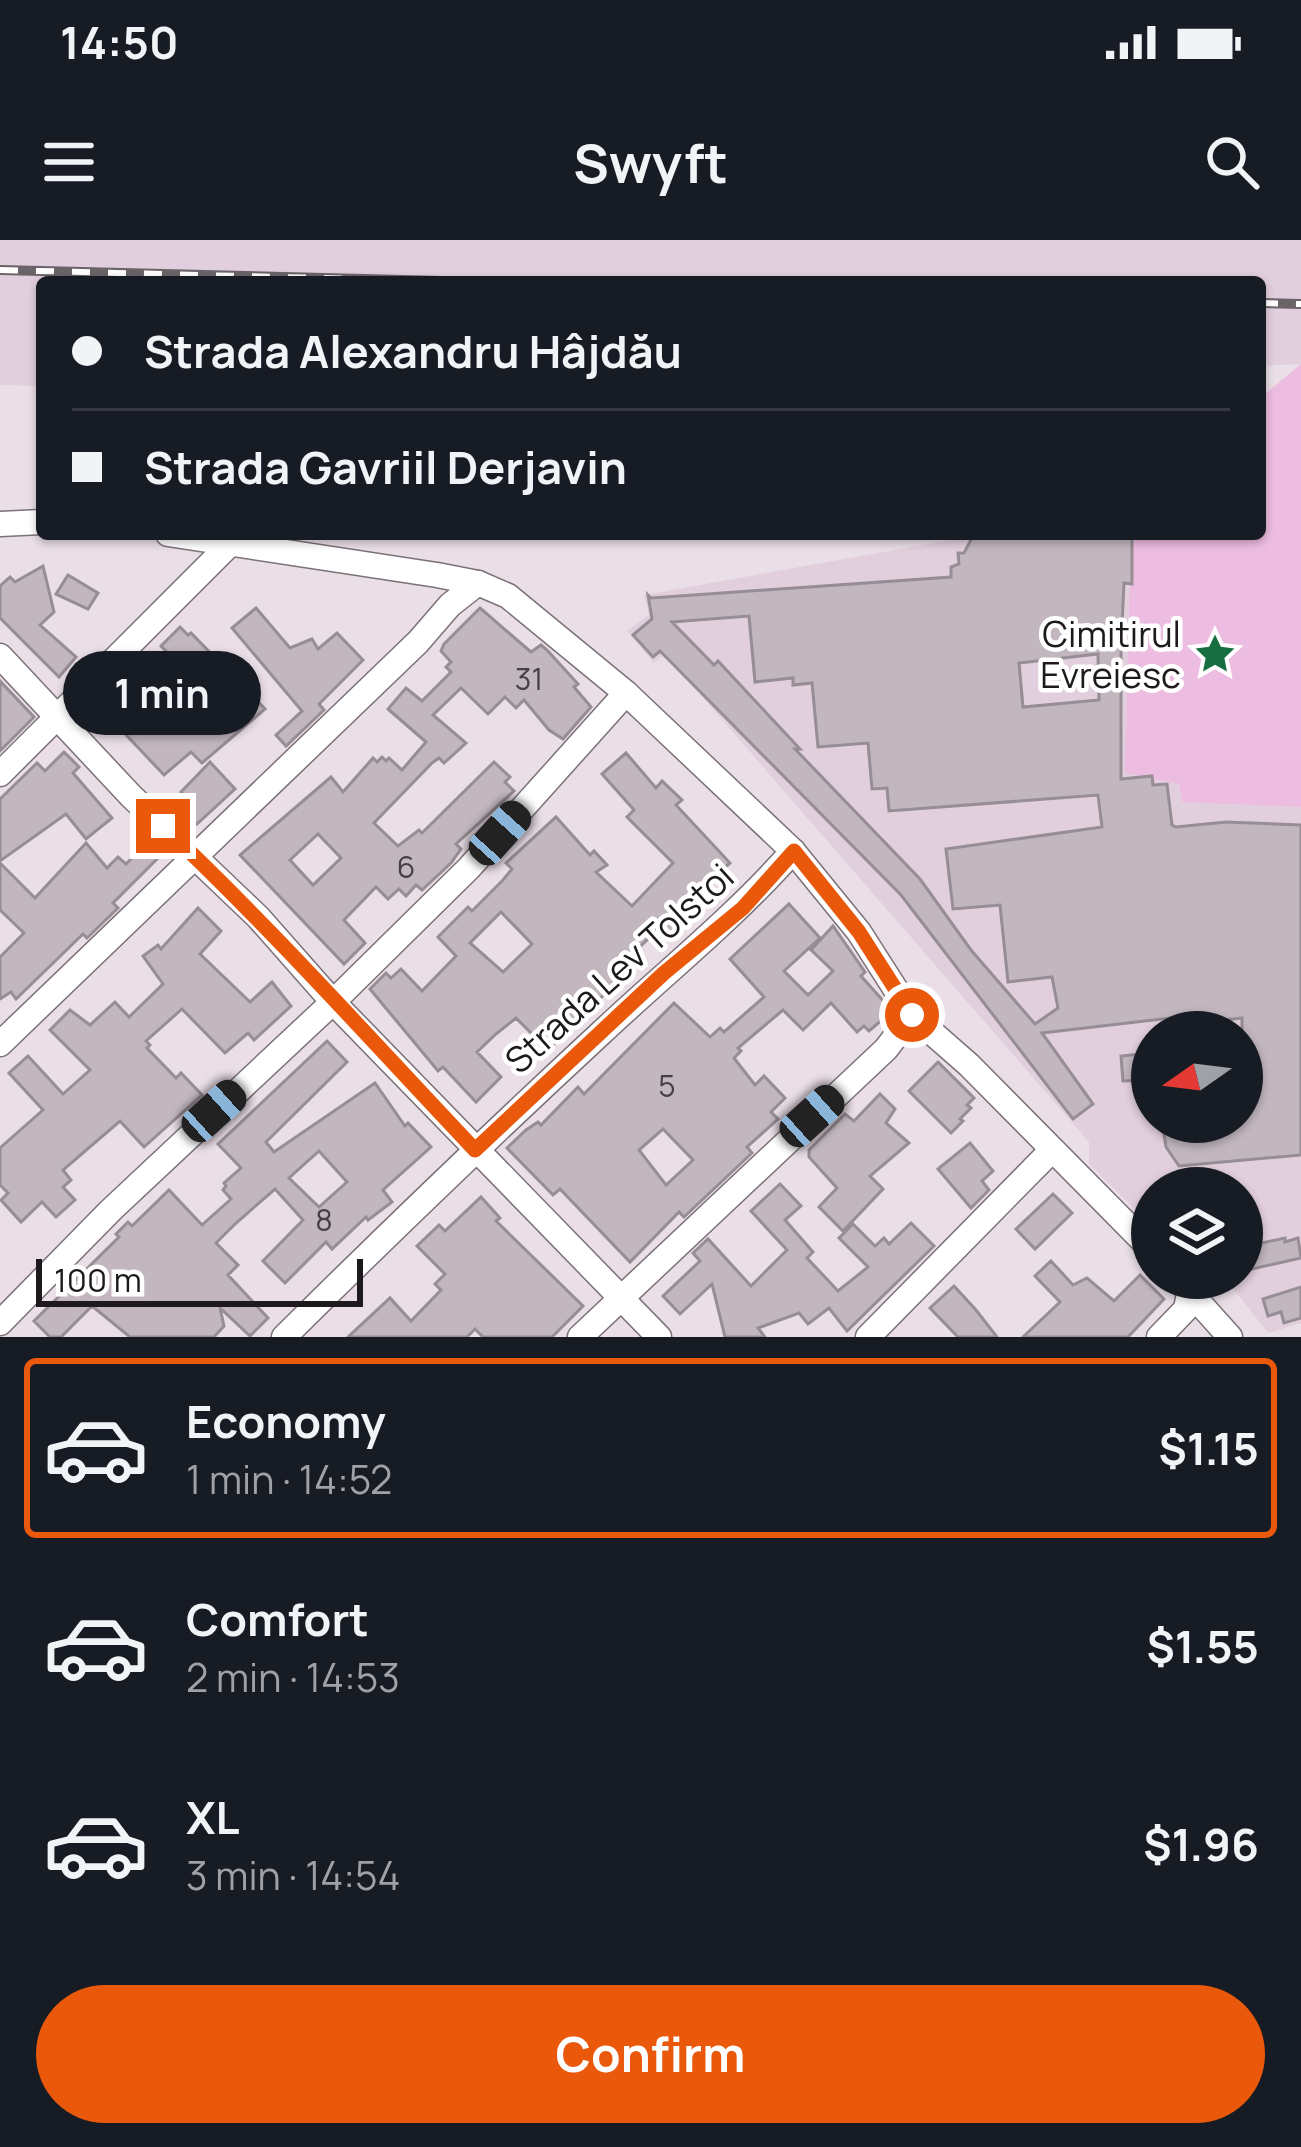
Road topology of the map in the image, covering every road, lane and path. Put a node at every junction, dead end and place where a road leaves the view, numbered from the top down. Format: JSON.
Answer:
{"nodes":[{"id":1,"x":36,"y":522,"type":"edge"},
{"id":2,"x":0,"y":524,"type":"edge"},
{"id":3,"x":210,"y":540,"type":"edge"},
{"id":4,"x":231,"y":543,"type":"junction"},
{"id":5,"x":478,"y":583,"type":"junction"},
{"id":6,"x":0,"y":656,"type":"edge"},
{"id":7,"x":626,"y":693,"type":"junction"},
{"id":8,"x":57,"y":719,"type":"junction"},
{"id":9,"x":0,"y":774,"type":"edge"},
{"id":10,"x":794,"y":851,"type":"junction"},
{"id":11,"x":194,"y":856,"type":"junction"},
{"id":12,"x":333,"y":1003,"type":"junction"},
{"id":13,"x":912,"y":1015,"type":"junction"},
{"id":14,"x":0,"y":1044,"type":"edge"},
{"id":15,"x":475,"y":1150,"type":"junction"},
{"id":16,"x":1051,"y":1151,"type":"junction"},
{"id":17,"x":1131,"y":1229,"type":"edge"},
{"id":18,"x":619,"y":1297,"type":"junction"},
{"id":19,"x":1185,"y":1299,"type":"edge"},
{"id":20,"x":1195,"y":1299,"type":"edge"},
{"id":21,"x":0,"y":1323,"type":"edge"},
{"id":22,"x":284,"y":1337,"type":"edge"},
{"id":23,"x":580,"y":1337,"type":"edge"},
{"id":24,"x":659,"y":1337,"type":"edge"},
{"id":25,"x":868,"y":1337,"type":"edge"},
{"id":26,"x":1159,"y":1337,"type":"edge"},
{"id":27,"x":1230,"y":1337,"type":"edge"}],
"edges":[{"from":1,"to":2,"type":"street"},
{"from":3,"to":4,"type":"street"},
{"from":4,"to":5,"type":"street"},
{"from":4,"to":8,"type":"street"},
{"from":5,"to":7,"type":"street"},
{"from":5,"to":11,"type":"street"},
{"from":6,"to":8,"type":"street"},
{"from":7,"to":10,"type":"street"},
{"from":7,"to":12,"type":"street"},
{"from":8,"to":9,"type":"street"},
{"from":8,"to":11,"type":"street"},
{"from":10,"to":13,"type":"street"},
{"from":10,"to":15,"type":"street","name":"Strada Lev Tolstoi"},
{"from":11,"to":12,"type":"street"},
{"from":11,"to":14,"type":"street"},
{"from":12,"to":15,"type":"street"},
{"from":12,"to":21,"type":"street"},
{"from":13,"to":16,"type":"street"},
{"from":13,"to":18,"type":"street"},
{"from":15,"to":18,"type":"street"},
{"from":15,"to":22,"type":"street","name":"Strada Lev Tolstoi"},
{"from":16,"to":17,"type":"street"},
{"from":16,"to":25,"type":"street"},
{"from":18,"to":23,"type":"street"},
{"from":18,"to":24,"type":"street"},
{"from":19,"to":26,"type":"street"},
{"from":20,"to":27,"type":"street"}]}
